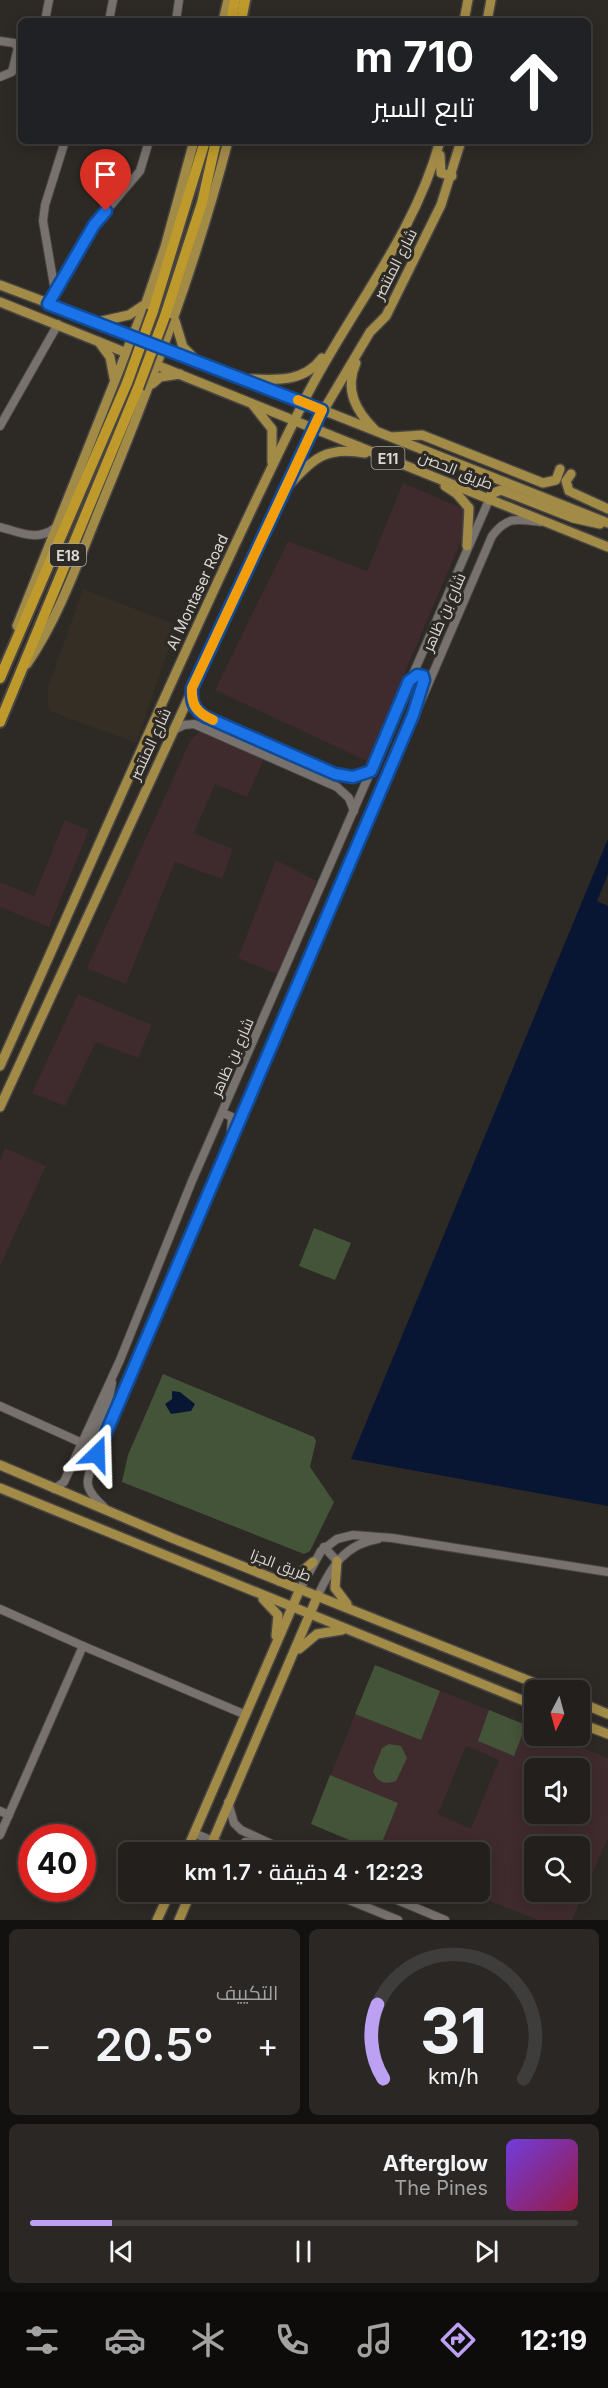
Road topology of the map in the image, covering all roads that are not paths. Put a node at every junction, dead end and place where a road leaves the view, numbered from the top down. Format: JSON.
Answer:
{"nodes":[{"id":1,"x":49,"y":0,"type":"edge"},
{"id":2,"x":113,"y":0,"type":"edge"},
{"id":3,"x":179,"y":0,"type":"edge"},
{"id":4,"x":228,"y":0,"type":"edge"},
{"id":5,"x":468,"y":0,"type":"edge"},
{"id":6,"x":491,"y":0,"type":"edge"},
{"id":7,"x":242,"y":2,"type":"edge"},
{"id":8,"x":46,"y":18,"type":"edge"},
{"id":9,"x":110,"y":18,"type":"edge"},
{"id":10,"x":176,"y":18,"type":"edge"},
{"id":11,"x":224,"y":18,"type":"edge"},
{"id":12,"x":233,"y":18,"type":"edge"},
{"id":13,"x":241,"y":18,"type":"edge"},
{"id":14,"x":246,"y":18,"type":"edge"},
{"id":15,"x":465,"y":18,"type":"edge"},
{"id":16,"x":488,"y":18,"type":"edge"},
{"id":17,"x":0,"y":41,"type":"edge"},
{"id":18,"x":18,"y":50,"type":"edge"},
{"id":19,"x":18,"y":55,"type":"edge"},
{"id":20,"x":0,"y":77,"type":"edge"},
{"id":21,"x":64,"y":144,"type":"edge"},
{"id":22,"x":148,"y":144,"type":"edge"},
{"id":23,"x":193,"y":144,"type":"edge"},
{"id":24,"x":204,"y":144,"type":"edge"},
{"id":25,"x":215,"y":144,"type":"edge"},
{"id":26,"x":227,"y":144,"type":"edge"},
{"id":27,"x":439,"y":144,"type":"edge"},
{"id":28,"x":440,"y":144,"type":"edge"},
{"id":29,"x":460,"y":144,"type":"edge"},
{"id":30,"x":452,"y":176,"type":"junction"},
{"id":31,"x":0,"y":285,"type":"edge"},
{"id":32,"x":55,"y":292,"type":"junction"},
{"id":33,"x":0,"y":302,"type":"edge"},
{"id":34,"x":48,"y":304,"type":"junction"},
{"id":35,"x":150,"y":307,"type":"junction"},
{"id":36,"x":170,"y":318,"type":"junction"},
{"id":37,"x":98,"y":322,"type":"junction"},
{"id":38,"x":349,"y":323,"type":"junction"},
{"id":39,"x":58,"y":324,"type":"junction"},
{"id":40,"x":370,"y":332,"type":"junction"},
{"id":41,"x":133,"y":335,"type":"junction"},
{"id":42,"x":94,"y":339,"type":"junction"},
{"id":43,"x":164,"y":347,"type":"junction"},
{"id":44,"x":126,"y":351,"type":"junction"},
{"id":45,"x":195,"y":360,"type":"junction"},
{"id":46,"x":158,"y":364,"type":"junction"},
{"id":47,"x":182,"y":374,"type":"junction"},
{"id":48,"x":244,"y":379,"type":"junction"},
{"id":49,"x":114,"y":382,"type":"junction"},
{"id":50,"x":132,"y":385,"type":"junction"},
{"id":51,"x":150,"y":386,"type":"junction"},
{"id":52,"x":249,"y":402,"type":"junction"},
{"id":53,"x":304,"y":402,"type":"junction"},
{"id":54,"x":322,"y":410,"type":"junction"},
{"id":55,"x":295,"y":420,"type":"junction"},
{"id":56,"x":0,"y":426,"type":"edge"},
{"id":57,"x":312,"y":428,"type":"junction"},
{"id":58,"x":384,"y":436,"type":"junction"},
{"id":59,"x":382,"y":456,"type":"junction"},
{"id":60,"x":560,"y":469,"type":"dead end"},
{"id":61,"x":272,"y":470,"type":"junction"},
{"id":62,"x":571,"y":474,"type":"dead end"},
{"id":63,"x":428,"y":475,"type":"junction"},
{"id":64,"x":284,"y":491,"type":"junction"},
{"id":65,"x":489,"y":500,"type":"junction"},
{"id":66,"x":608,"y":509,"type":"edge"},
{"id":67,"x":547,"y":523,"type":"junction"},
{"id":68,"x":608,"y":524,"type":"edge"},
{"id":69,"x":0,"y":526,"type":"edge"},
{"id":70,"x":55,"y":528,"type":"junction"},
{"id":71,"x":34,"y":536,"type":"junction"},
{"id":72,"x":467,"y":546,"type":"junction"},
{"id":73,"x":608,"y":547,"type":"edge"},
{"id":74,"x":45,"y":552,"type":"junction"},
{"id":75,"x":6,"y":663,"type":"junction"},
{"id":76,"x":23,"y":670,"type":"junction"},
{"id":77,"x":0,"y":678,"type":"edge"},
{"id":78,"x":409,"y":681,"type":"junction"},
{"id":79,"x":192,"y":688,"type":"junction"},
{"id":80,"x":413,"y":715,"type":"junction"},
{"id":81,"x":206,"y":717,"type":"junction"},
{"id":82,"x":0,"y":722,"type":"edge"},
{"id":83,"x":199,"y":726,"type":"junction"},
{"id":84,"x":172,"y":730,"type":"junction"},
{"id":85,"x":371,"y":771,"type":"junction"},
{"id":86,"x":346,"y":777,"type":"junction"},
{"id":87,"x":337,"y":787,"type":"junction"},
{"id":88,"x":354,"y":811,"type":"junction"},
{"id":89,"x":0,"y":1066,"type":"edge"},
{"id":90,"x":0,"y":1107,"type":"edge"},
{"id":91,"x":223,"y":1113,"type":"junction"},
{"id":92,"x":220,"y":1164,"type":"junction"},
{"id":93,"x":144,"y":1302,"type":"junction"},
{"id":94,"x":137,"y":1357,"type":"junction"},
{"id":95,"x":111,"y":1378,"type":"junction"},
{"id":96,"x":0,"y":1406,"type":"edge"},
{"id":97,"x":82,"y":1443,"type":"junction"},
{"id":98,"x":97,"y":1454,"type":"junction"},
{"id":99,"x":0,"y":1465,"type":"edge"},
{"id":100,"x":0,"y":1473,"type":"edge"},
{"id":101,"x":42,"y":1484,"type":"junction"},
{"id":102,"x":0,"y":1488,"type":"edge"},
{"id":103,"x":54,"y":1489,"type":"junction"},
{"id":104,"x":109,"y":1512,"type":"junction"},
{"id":105,"x":392,"y":1538,"type":"junction"},
{"id":106,"x":324,"y":1547,"type":"junction"},
{"id":107,"x":337,"y":1561,"type":"junction"},
{"id":108,"x":313,"y":1562,"type":"junction"},
{"id":109,"x":608,"y":1572,"type":"edge"},
{"id":110,"x":279,"y":1581,"type":"junction"},
{"id":111,"x":300,"y":1589,"type":"junction"},
{"id":112,"x":254,"y":1592,"type":"junction"},
{"id":113,"x":318,"y":1596,"type":"junction"},
{"id":114,"x":292,"y":1608,"type":"junction"},
{"id":115,"x":0,"y":1609,"type":"edge"},
{"id":116,"x":354,"y":1610,"type":"junction"},
{"id":117,"x":310,"y":1615,"type":"junction"},
{"id":118,"x":350,"y":1631,"type":"junction"},
{"id":119,"x":276,"y":1645,"type":"junction"},
{"id":120,"x":82,"y":1646,"type":"junction"},
{"id":121,"x":295,"y":1653,"type":"junction"},
{"id":122,"x":527,"y":1680,"type":"edge"},
{"id":123,"x":524,"y":1701,"type":"edge"},
{"id":124,"x":590,"y":1707,"type":"edge"},
{"id":125,"x":608,"y":1714,"type":"edge"},
{"id":126,"x":246,"y":1715,"type":"junction"},
{"id":127,"x":590,"y":1727,"type":"edge"},
{"id":128,"x":608,"y":1734,"type":"edge"},
{"id":129,"x":228,"y":1802,"type":"junction"},
{"id":130,"x":0,"y":1811,"type":"edge"},
{"id":131,"x":9,"y":1815,"type":"junction"},
{"id":132,"x":195,"y":1833,"type":"junction"},
{"id":133,"x":0,"y":1835,"type":"edge"},
{"id":134,"x":212,"y":1841,"type":"joint"},
{"id":135,"x":191,"y":1842,"type":"edge"},
{"id":136,"x":266,"y":1842,"type":"edge"},
{"id":137,"x":166,"y":1902,"type":"edge"},
{"id":138,"x":186,"y":1902,"type":"edge"},
{"id":139,"x":354,"y":1902,"type":"edge"},
{"id":140,"x":402,"y":1902,"type":"edge"},
{"id":141,"x":158,"y":1920,"type":"edge"},
{"id":142,"x":178,"y":1920,"type":"edge"},
{"id":143,"x":398,"y":1920,"type":"edge"},
{"id":144,"x":445,"y":1920,"type":"edge"}],
"edges":[{"from":1,"to":8,"type":"street"},
{"from":2,"to":9,"type":"street"},
{"from":3,"to":10,"type":"street"},
{"from":4,"to":11,"type":"main road"},
{"from":5,"to":15,"type":"main road"},
{"from":6,"to":16,"type":"main road"},
{"from":7,"to":12,"type":"highway"},
{"from":7,"to":13,"type":"highway"},
{"from":7,"to":14,"type":"main road"},
{"from":17,"to":18,"type":"street"},
{"from":19,"to":20,"type":"street"},
{"from":21,"to":32,"type":"street"},
{"from":22,"to":32,"type":"street"},
{"from":23,"to":35,"type":"main road"},
{"from":24,"to":35,"type":"highway","number":"E18"},
{"from":25,"to":36,"type":"highway","number":"E18"},
{"from":26,"to":36,"type":"main road"},
{"from":27,"to":38,"type":"main road","name":"Al Montaser Road"},
{"from":28,"to":30,"type":"main road"},
{"from":29,"to":30,"type":"main road","name":"شارع المنتصر"},
{"from":30,"to":40,"type":"main road","name":"شارع المنتصر"},
{"from":31,"to":34,"type":"main road","name":"طريق الحصن"},
{"from":32,"to":34,"type":"street"},
{"from":33,"to":39,"type":"main road","name":"طريق الحصن"},
{"from":34,"to":37,"type":"main road","name":"طريق الحصن"},
{"from":35,"to":37,"type":"main road"},
{"from":35,"to":41,"type":"main road"},
{"from":35,"to":50,"type":"highway","number":"E18","bridge":true},
{"from":36,"to":43,"type":"main road"},
{"from":36,"to":45,"type":"main road"},
{"from":36,"to":50,"type":"highway","number":"E18","bridge":true},
{"from":37,"to":41,"type":"main road","name":"طريق الحصن"},
{"from":38,"to":48,"type":"main road"},
{"from":38,"to":53,"type":"main road","name":"Al Montaser Road"},
{"from":39,"to":42,"type":"main road","name":"طريق الحصن"},
{"from":39,"to":56,"type":"street"},
{"from":40,"to":54,"type":"main road","name":"شارع المنتصر"},
{"from":40,"to":58,"type":"main road"},
{"from":41,"to":43,"type":"main road","name":"طريق الحصن","number":"E11"},
{"from":41,"to":44,"type":"main road"},
{"from":42,"to":44,"type":"main road","name":"طريق الحصن"},
{"from":42,"to":49,"type":"main road"},
{"from":43,"to":45,"type":"main road","name":"طريق الحصن","number":"E11"},
{"from":43,"to":46,"type":"main road"},
{"from":44,"to":46,"type":"main road","name":"طريق الحصن","number":"E11"},
{"from":44,"to":49,"type":"main road"},
{"from":45,"to":48,"type":"main road","name":"طريق الحصن","number":"E11"},
{"from":46,"to":47,"type":"main road","name":"طريق الحصن","number":"E11"},
{"from":46,"to":51,"type":"main road"},
{"from":47,"to":51,"type":"main road"},
{"from":47,"to":52,"type":"main road","name":"طريق الحصن","number":"E11"},
{"from":48,"to":53,"type":"main road","name":"طريق الحصن","number":"E11"},
{"from":49,"to":70,"type":"main road"},
{"from":50,"to":75,"type":"highway","number":"E18"},
{"from":50,"to":76,"type":"highway","number":"E18"},
{"from":51,"to":76,"type":"main road"},
{"from":52,"to":55,"type":"main road","name":"طريق الحصن","number":"E11"},
{"from":52,"to":61,"type":"main road"},
{"from":53,"to":54,"type":"main road","name":"طريق الحصن","number":"E11"},
{"from":53,"to":55,"type":"main road","name":"Al Montaser Road"},
{"from":54,"to":57,"type":"main road","name":"شارع المنتصر"},
{"from":54,"to":58,"type":"main road","name":"طريق الحصن","number":"E11"},
{"from":55,"to":57,"type":"main road","name":"طريق الحصن","number":"E11"},
{"from":55,"to":61,"type":"main road","name":"Al Montaser Road"},
{"from":57,"to":59,"type":"main road","name":"طريق الحصن","number":"E11"},
{"from":57,"to":64,"type":"main road","name":"شارع المنتصر"},
{"from":58,"to":60,"type":"main road"},
{"from":58,"to":68,"type":"main road","name":"طريق الحصن","number":"E11"},
{"from":59,"to":63,"type":"main road","name":"طريق الحصن","number":"E11"},
{"from":59,"to":64,"type":"main road"},
{"from":61,"to":89,"type":"main road","name":"Al Montaser Road"},
{"from":62,"to":66,"type":"main road"},
{"from":63,"to":65,"type":"main road","name":"طريق الحصن","number":"E11"},
{"from":63,"to":72,"type":"main road"},
{"from":64,"to":79,"type":"main road","name":"شارع المنتصر"},
{"from":65,"to":67,"type":"main road","name":"طريق الحصن","number":"E11"},
{"from":65,"to":68,"type":"main road"},
{"from":65,"to":72,"type":"street","name":"شارع بن ظاهر"},
{"from":67,"to":73,"type":"main road","name":"طريق الحصن","number":"E11"},
{"from":67,"to":80,"type":"street","name":"شارع بن ظاهر"},
{"from":69,"to":71,"type":"street"},
{"from":70,"to":71,"type":"street"},
{"from":70,"to":74,"type":"main road"},
{"from":71,"to":74,"type":"street"},
{"from":72,"to":78,"type":"street","name":"شارع بن ظاهر"},
{"from":74,"to":75,"type":"main road"},
{"from":75,"to":77,"type":"highway","number":"E18"},
{"from":76,"to":82,"type":"highway","number":"E18"},
{"from":78,"to":80,"type":"street"},
{"from":78,"to":85,"type":"street","name":"شارع بن ظاهر"},
{"from":79,"to":81,"type":"street"},
{"from":79,"to":84,"type":"main road","name":"شارع المنتصر"},
{"from":80,"to":92,"type":"street","name":"شارع بن ظاهر"},
{"from":81,"to":83,"type":"street"},
{"from":81,"to":86,"type":"street"},
{"from":83,"to":84,"type":"street"},
{"from":83,"to":87,"type":"street"},
{"from":84,"to":90,"type":"main road","name":"شارع المنتصر"},
{"from":85,"to":86,"type":"street"},
{"from":85,"to":88,"type":"street","name":"شارع بن ظاهر"},
{"from":86,"to":87,"type":"street"},
{"from":87,"to":88,"type":"street"},
{"from":88,"to":91,"type":"street","name":"شارع بن ظاهر"},
{"from":91,"to":92,"type":"street"},
{"from":91,"to":93,"type":"street","name":"شارع بن ظاهر"},
{"from":92,"to":94,"type":"street","name":"شارع بن ظاهر"},
{"from":93,"to":94,"type":"street"},
{"from":93,"to":95,"type":"street","name":"شارع بن ظاهر"},
{"from":94,"to":98,"type":"street","name":"شارع بن ظاهر"},
{"from":95,"to":97,"type":"street","name":"شارع بن ظاهر"},
{"from":95,"to":98,"type":"street"},
{"from":96,"to":97,"type":"street"},
{"from":97,"to":103,"type":"street","name":"شارع بن ظاهر"},
{"from":98,"to":104,"type":"street","name":"شارع بن ظاهر"},
{"from":99,"to":101,"type":"main road","name":"طريق الجزا"},
{"from":100,"to":101,"type":"main road"},
{"from":101,"to":103,"type":"main road","name":"طريق الجزا"},
{"from":102,"to":112,"type":"main road"},
{"from":103,"to":104,"type":"main road","name":"طريق الجزا"},
{"from":104,"to":110,"type":"main road","name":"طريق الجزا"},
{"from":105,"to":106,"type":"street"},
{"from":105,"to":107,"type":"street"},
{"from":105,"to":109,"type":"street"},
{"from":106,"to":107,"type":"street"},
{"from":106,"to":108,"type":"street"},
{"from":107,"to":113,"type":"street"},
{"from":107,"to":116,"type":"main road"},
{"from":108,"to":110,"type":"main road"},
{"from":108,"to":111,"type":"street"},
{"from":110,"to":111,"type":"main road","name":"طريق الجزا"},
{"from":111,"to":113,"type":"main road","name":"طريق الجزا"},
{"from":111,"to":114,"type":"main road"},
{"from":112,"to":114,"type":"main road"},
{"from":112,"to":119,"type":"main road"},
{"from":113,"to":116,"type":"main road","name":"طريق الجزا"},
{"from":113,"to":117,"type":"main road"},
{"from":114,"to":117,"type":"main road"},
{"from":114,"to":119,"type":"main road"},
{"from":115,"to":120,"type":"street"},
{"from":116,"to":122,"type":"main road","name":"طريق الجزا"},
{"from":117,"to":118,"type":"main road"},
{"from":117,"to":121,"type":"main road"},
{"from":118,"to":121,"type":"main road"},
{"from":118,"to":123,"type":"main road"},
{"from":119,"to":126,"type":"main road"},
{"from":120,"to":126,"type":"street"},
{"from":120,"to":131,"type":"street"},
{"from":121,"to":129,"type":"main road"},
{"from":124,"to":125,"type":"main road"},
{"from":126,"to":132,"type":"main road"},
{"from":127,"to":128,"type":"main road"},
{"from":129,"to":134,"type":"main road"},
{"from":129,"to":136,"type":"street"},
{"from":130,"to":131,"type":"street"},
{"from":131,"to":133,"type":"street"},
{"from":132,"to":134,"type":"street"},
{"from":132,"to":135,"type":"main road"},
{"from":137,"to":141,"type":"main road"},
{"from":138,"to":142,"type":"main road"},
{"from":139,"to":143,"type":"street"},
{"from":140,"to":144,"type":"street"}]}
